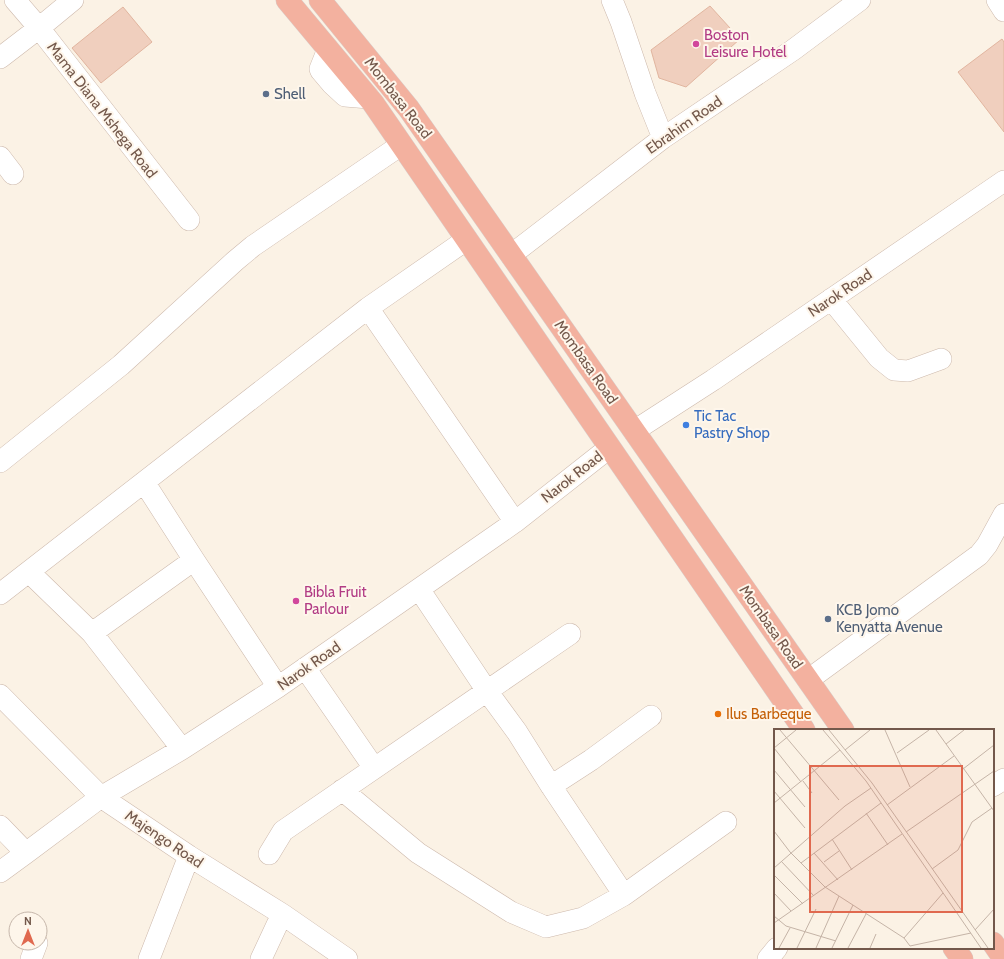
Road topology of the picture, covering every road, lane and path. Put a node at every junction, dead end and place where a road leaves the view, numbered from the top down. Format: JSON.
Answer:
{"nodes":[{"id":1,"x":15,"y":0,"type":"edge"},
{"id":2,"x":73,"y":0,"type":"edge"},
{"id":3,"x":287,"y":0,"type":"edge"},
{"id":4,"x":320,"y":0,"type":"edge"},
{"id":5,"x":612,"y":0,"type":"edge"},
{"id":6,"x":860,"y":0,"type":"edge"},
{"id":7,"x":997,"y":0,"type":"edge"},
{"id":8,"x":1004,"y":11,"type":"edge"},
{"id":9,"x":39,"y":28,"type":"junction"},
{"id":10,"x":0,"y":58,"type":"edge"},
{"id":11,"x":663,"y":138,"type":"junction"},
{"id":12,"x":401,"y":145,"type":"junction"},
{"id":13,"x":0,"y":157,"type":"edge"},
{"id":14,"x":14,"y":174,"type":"dead end"},
{"id":15,"x":1004,"y":180,"type":"edge"},
{"id":16,"x":188,"y":220,"type":"dead end"},
{"id":17,"x":466,"y":240,"type":"junction"},
{"id":18,"x":511,"y":255,"type":"junction"},
{"id":19,"x":830,"y":299,"type":"junction"},
{"id":20,"x":368,"y":308,"type":"junction"},
{"id":21,"x":941,"y":359,"type":"dead end"},
{"id":22,"x":604,"y":388,"type":"junction"},
{"id":23,"x":581,"y":406,"type":"junction"},
{"id":24,"x":634,"y":431,"type":"junction"},
{"id":25,"x":609,"y":448,"type":"junction"},
{"id":26,"x":0,"y":462,"type":"edge"},
{"id":27,"x":668,"y":479,"type":"junction"},
{"id":28,"x":144,"y":482,"type":"junction"},
{"id":29,"x":643,"y":496,"type":"junction"},
{"id":30,"x":1004,"y":514,"type":"edge"},
{"id":31,"x":515,"y":522,"type":"junction"},
{"id":32,"x":194,"y":560,"type":"junction"},
{"id":33,"x":29,"y":572,"type":"junction"},
{"id":34,"x":419,"y":589,"type":"junction"},
{"id":35,"x":0,"y":594,"type":"edge"},
{"id":36,"x":92,"y":633,"type":"junction"},
{"id":37,"x":570,"y":634,"type":"dead end"},
{"id":38,"x":304,"y":668,"type":"junction"},
{"id":39,"x":808,"y":680,"type":"junction"},
{"id":40,"x":278,"y":687,"type":"junction"},
{"id":41,"x":487,"y":691,"type":"junction"},
{"id":42,"x":0,"y":695,"type":"edge"},
{"id":43,"x":651,"y":716,"type":"dead end"},
{"id":44,"x":803,"y":729,"type":"edge"},
{"id":45,"x":842,"y":729,"type":"edge"},
{"id":46,"x":182,"y":749,"type":"junction"},
{"id":47,"x":374,"y":768,"type":"junction"},
{"id":48,"x":1004,"y":779,"type":"edge"},
{"id":49,"x":994,"y":785,"type":"edge"},
{"id":50,"x":551,"y":786,"type":"junction"},
{"id":51,"x":342,"y":790,"type":"junction"},
{"id":52,"x":101,"y":797,"type":"junction"},
{"id":53,"x":726,"y":822,"type":"dead end"},
{"id":54,"x":0,"y":826,"type":"edge"},
{"id":55,"x":26,"y":853,"type":"junction"},
{"id":56,"x":269,"y":854,"type":"dead end"},
{"id":57,"x":188,"y":856,"type":"junction"},
{"id":58,"x":0,"y":872,"type":"edge"},
{"id":59,"x":624,"y":895,"type":"junction"},
{"id":60,"x":282,"y":914,"type":"junction"},
{"id":61,"x":994,"y":944,"type":"edge"},
{"id":62,"x":776,"y":949,"type":"edge"},
{"id":63,"x":955,"y":949,"type":"edge"},
{"id":64,"x":1004,"y":958,"type":"edge"},
{"id":65,"x":148,"y":959,"type":"edge"},
{"id":66,"x":261,"y":959,"type":"edge"},
{"id":67,"x":347,"y":959,"type":"edge"},
{"id":68,"x":768,"y":959,"type":"edge"},
{"id":69,"x":962,"y":959,"type":"edge"}],
"edges":[{"from":1,"to":9,"type":"street","name":"Mama Diana Mshega Road"},
{"from":2,"to":9,"type":"street"},
{"from":3,"to":12,"type":"highway","name":"Mombasa Road"},
{"from":4,"to":18,"type":"highway","name":"Mombasa Road"},
{"from":5,"to":11,"type":"street"},
{"from":6,"to":11,"type":"street","name":"Ebrahim Road"},
{"from":7,"to":8,"type":"street"},
{"from":9,"to":10,"type":"street"},
{"from":9,"to":16,"type":"street","name":"Mama Diana Mshega Road"},
{"from":11,"to":18,"type":"street","name":"Ebrahim Road"},
{"from":12,"to":17,"type":"highway","name":"Mombasa Road"},
{"from":12,"to":26,"type":"street"},
{"from":13,"to":14,"type":"street"},
{"from":15,"to":19,"type":"street","name":"Narok Road"},
{"from":17,"to":20,"type":"street"},
{"from":17,"to":23,"type":"highway","name":"Mombasa Road"},
{"from":18,"to":22,"type":"highway","name":"Mombasa Road"},
{"from":19,"to":21,"type":"street"},
{"from":19,"to":24,"type":"street","name":"Narok Road"},
{"from":20,"to":28,"type":"street"},
{"from":20,"to":31,"type":"street"},
{"from":22,"to":23,"type":"highway"},
{"from":22,"to":24,"type":"highway","name":"Mombasa Road"},
{"from":23,"to":25,"type":"highway","name":"Mombasa Road"},
{"from":24,"to":27,"type":"highway","name":"Mombasa Road"},
{"from":25,"to":29,"type":"highway","name":"Mombasa Road"},
{"from":25,"to":31,"type":"street","name":"Narok Road"},
{"from":27,"to":29,"type":"highway"},
{"from":27,"to":39,"type":"highway","name":"Mombasa Road"},
{"from":28,"to":32,"type":"street"},
{"from":28,"to":33,"type":"street"},
{"from":29,"to":44,"type":"highway","name":"Mombasa Road"},
{"from":30,"to":39,"type":"street"},
{"from":31,"to":34,"type":"street","name":"Narok Road"},
{"from":32,"to":36,"type":"street"},
{"from":32,"to":40,"type":"street"},
{"from":33,"to":35,"type":"street"},
{"from":33,"to":36,"type":"street"},
{"from":34,"to":38,"type":"street","name":"Narok Road"},
{"from":34,"to":41,"type":"street"},
{"from":36,"to":46,"type":"street"},
{"from":37,"to":41,"type":"street"},
{"from":38,"to":40,"type":"street","name":"Narok Road"},
{"from":38,"to":47,"type":"street"},
{"from":39,"to":45,"type":"highway","name":"Mombasa Road"},
{"from":40,"to":46,"type":"street","name":"Narok Road"},
{"from":41,"to":47,"type":"street"},
{"from":41,"to":50,"type":"street"},
{"from":42,"to":52,"type":"street","name":"Majengo Road"},
{"from":43,"to":50,"type":"street"},
{"from":46,"to":52,"type":"street","name":"Narok Road"},
{"from":47,"to":51,"type":"street"},
{"from":48,"to":49,"type":"street"},
{"from":50,"to":59,"type":"street"},
{"from":51,"to":56,"type":"street"},
{"from":51,"to":59,"type":"street"},
{"from":52,"to":55,"type":"street","name":"Narok Road"},
{"from":52,"to":57,"type":"street","name":"Majengo Road"},
{"from":53,"to":59,"type":"street"},
{"from":54,"to":55,"type":"street"},
{"from":55,"to":58,"type":"street","name":"Narok Road"},
{"from":57,"to":60,"type":"street","name":"Majengo Road"},
{"from":57,"to":65,"type":"street"},
{"from":60,"to":66,"type":"street"},
{"from":60,"to":67,"type":"street","name":"Majengo Road"},
{"from":61,"to":64,"type":"highway"},
{"from":62,"to":68,"type":"street"},
{"from":63,"to":69,"type":"highway"}]}
